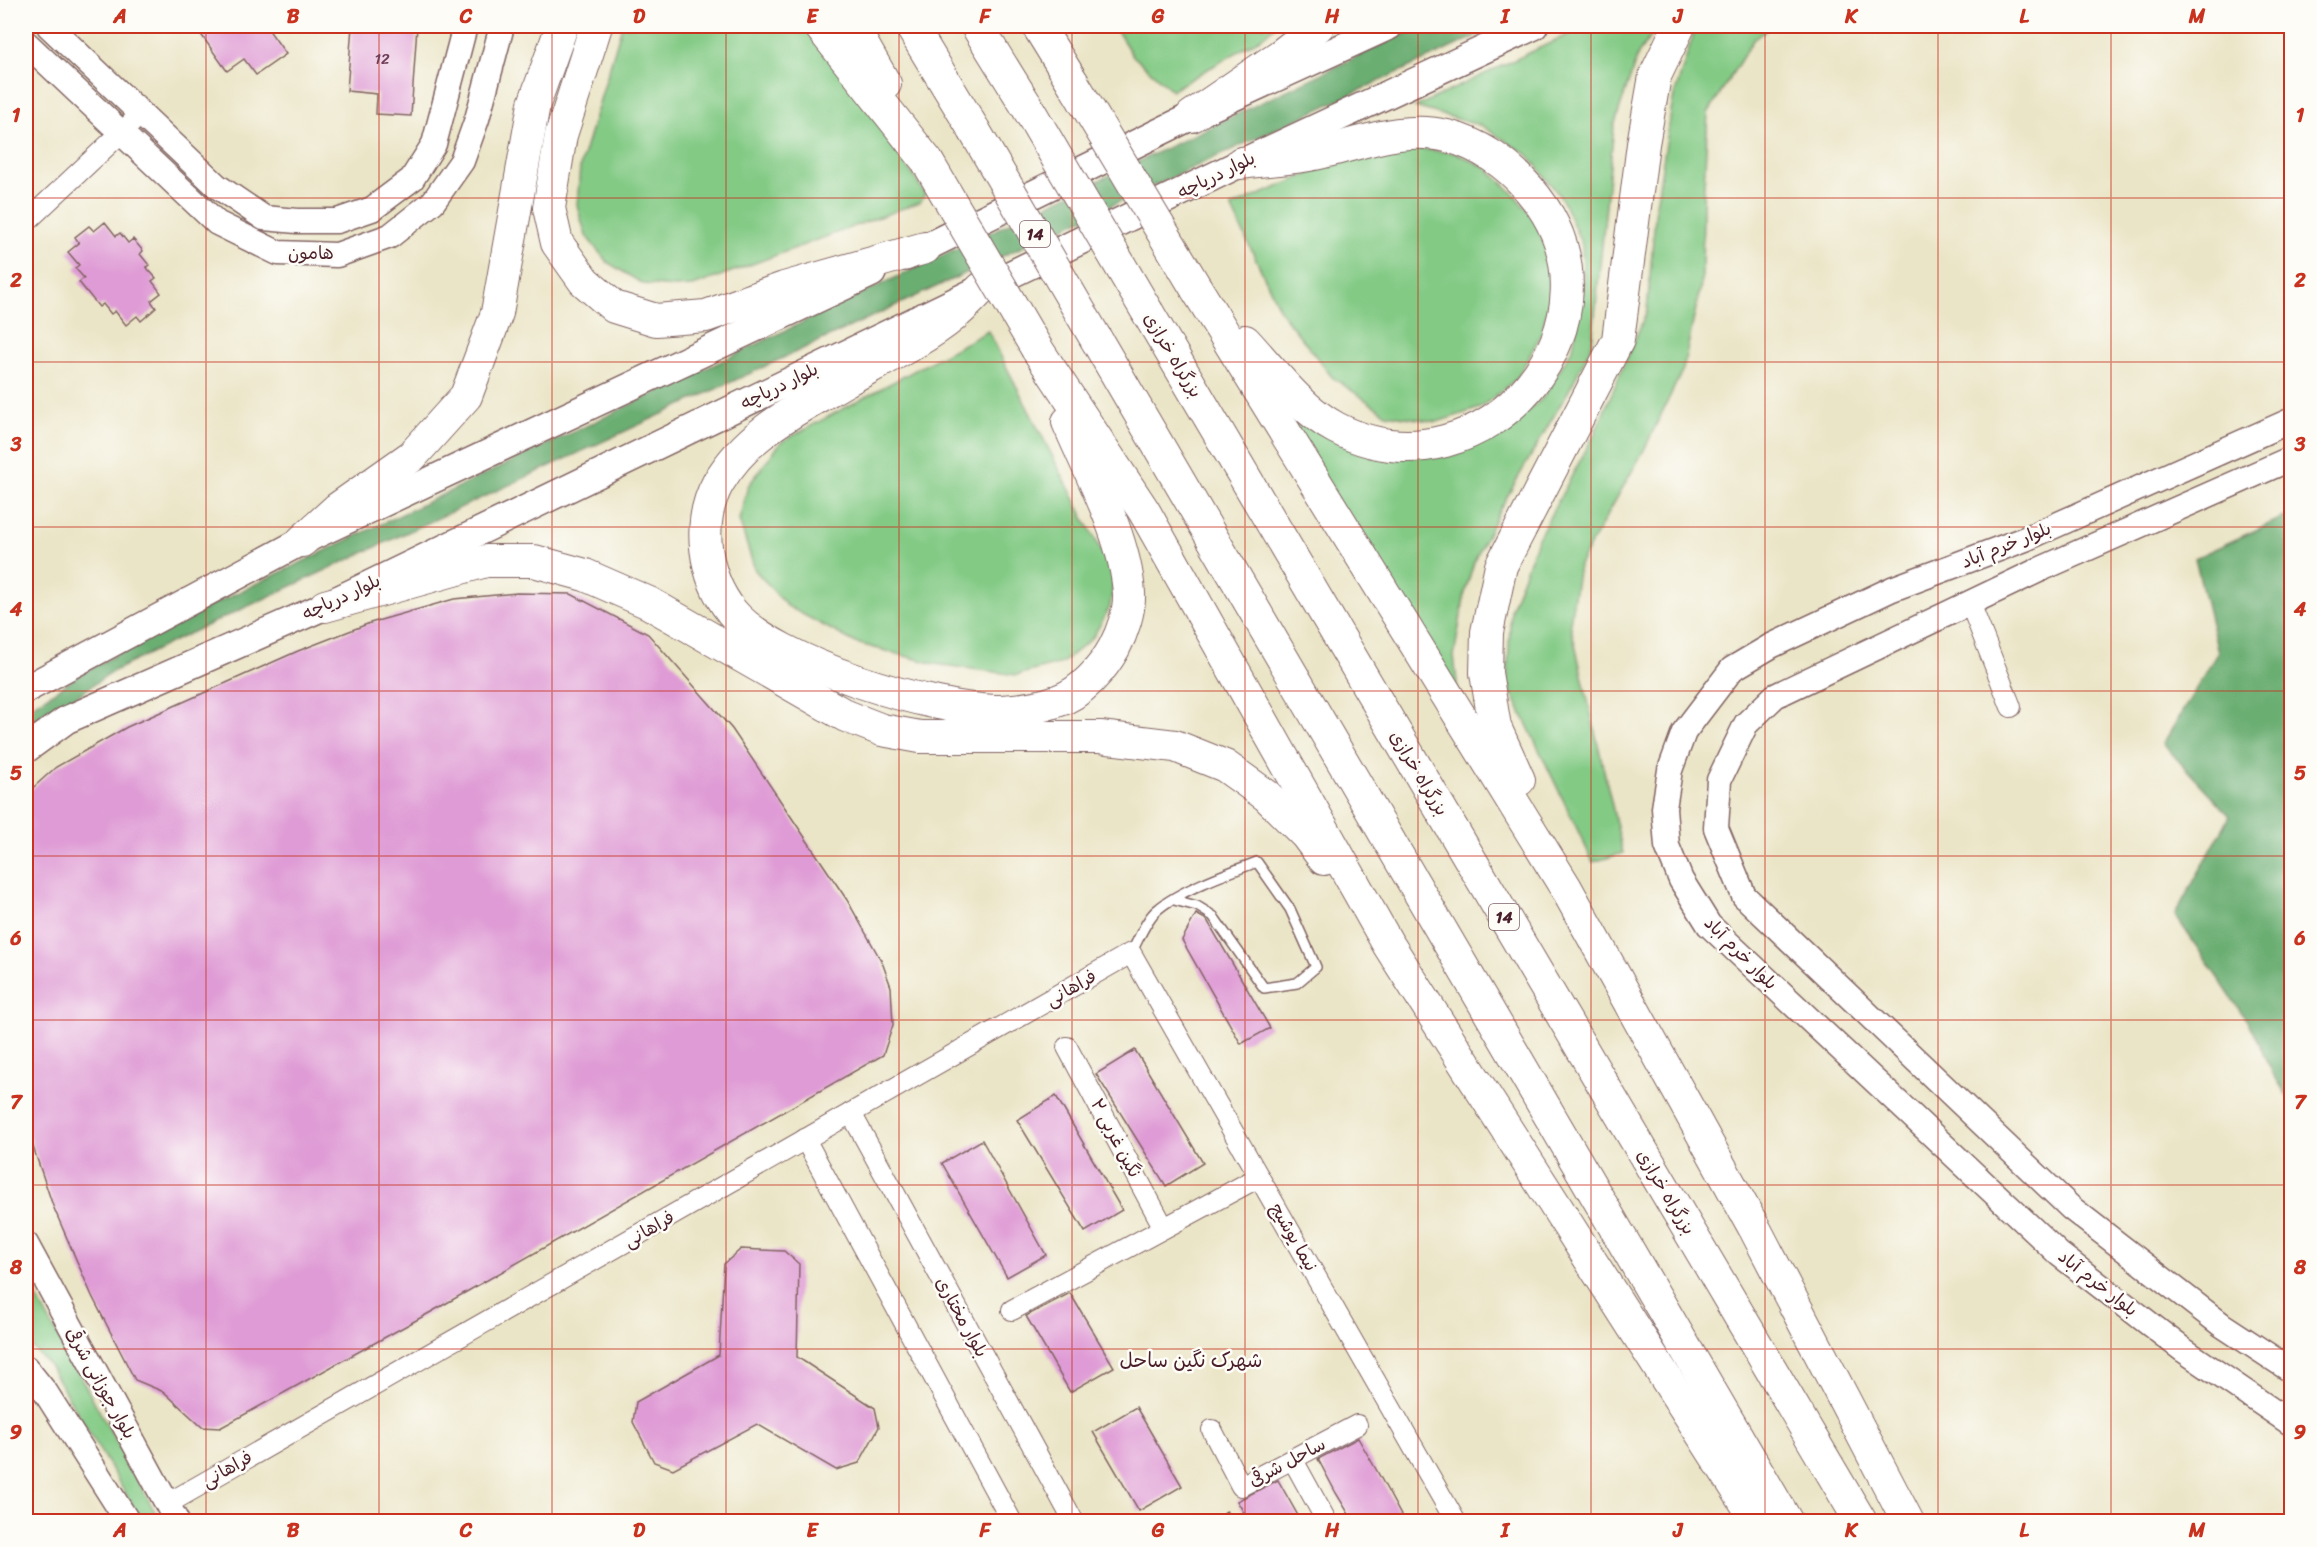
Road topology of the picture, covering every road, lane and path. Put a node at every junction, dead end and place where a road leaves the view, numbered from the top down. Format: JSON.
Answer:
{"nodes":[{"id":1,"x":49,"y":26,"type":"edge"},
{"id":2,"x":465,"y":26,"type":"edge"},
{"id":3,"x":502,"y":26,"type":"edge"},
{"id":4,"x":562,"y":26,"type":"edge"},
{"id":5,"x":596,"y":26,"type":"edge"},
{"id":6,"x":820,"y":26,"type":"edge"},
{"id":7,"x":852,"y":26,"type":"edge"},
{"id":8,"x":911,"y":26,"type":"edge"},
{"id":9,"x":977,"y":26,"type":"edge"},
{"id":10,"x":1038,"y":26,"type":"edge"},
{"id":11,"x":1054,"y":26,"type":"edge"},
{"id":12,"x":1317,"y":26,"type":"edge"},
{"id":13,"x":1389,"y":26,"type":"edge"},
{"id":14,"x":1534,"y":26,"type":"edge"},
{"id":15,"x":1679,"y":26,"type":"edge"},
{"id":16,"x":26,"y":43,"type":"edge"},
{"id":17,"x":1073,"y":83,"type":"junction"},
{"id":18,"x":140,"y":115,"type":"junction"},
{"id":19,"x":1192,"y":116,"type":"junction"},
{"id":20,"x":121,"y":134,"type":"junction"},
{"id":21,"x":927,"y":161,"type":"junction"},
{"id":22,"x":1241,"y":162,"type":"junction"},
{"id":23,"x":26,"y":222,"type":"edge"},
{"id":24,"x":925,"y":248,"type":"junction"},
{"id":25,"x":982,"y":288,"type":"junction"},
{"id":26,"x":1196,"y":288,"type":"junction"},
{"id":27,"x":1037,"y":349,"type":"junction"},
{"id":28,"x":2292,"y":420,"type":"edge"},
{"id":29,"x":2292,"y":458,"type":"edge"},
{"id":30,"x":2025,"y":539,"type":"junction"},
{"id":31,"x":302,"y":541,"type":"junction"},
{"id":32,"x":2041,"y":569,"type":"junction"},
{"id":33,"x":1970,"y":603,"type":"junction"},
{"id":34,"x":325,"y":606,"type":"junction"},
{"id":35,"x":26,"y":689,"type":"edge"},
{"id":36,"x":2011,"y":707,"type":"dead end"},
{"id":37,"x":26,"y":749,"type":"edge"},
{"id":38,"x":1566,"y":888,"type":"junction"},
{"id":39,"x":1174,"y":900,"type":"junction"},
{"id":40,"x":1388,"y":944,"type":"junction"},
{"id":41,"x":1131,"y":954,"type":"junction"},
{"id":42,"x":1067,"y":1047,"type":"dead end"},
{"id":43,"x":2292,"y":1059,"type":"edge"},
{"id":44,"x":2286,"y":1064,"type":"dead end"},
{"id":45,"x":851,"y":1113,"type":"junction"},
{"id":46,"x":805,"y":1139,"type":"junction"},
{"id":47,"x":1259,"y":1178,"type":"junction"},
{"id":48,"x":1164,"y":1228,"type":"junction"},
{"id":49,"x":26,"y":1244,"type":"edge"},
{"id":50,"x":1012,"y":1310,"type":"dead end"},
{"id":51,"x":26,"y":1368,"type":"edge"},
{"id":52,"x":2292,"y":1371,"type":"edge"},
{"id":53,"x":2292,"y":1424,"type":"edge"},
{"id":54,"x":1357,"y":1425,"type":"dead end"},
{"id":55,"x":1212,"y":1430,"type":"dead end"},
{"id":56,"x":1293,"y":1460,"type":"junction"},
{"id":57,"x":1225,"y":1511,"type":"dead end"},
{"id":58,"x":172,"y":1513,"type":"edge"},
{"id":59,"x":126,"y":1521,"type":"edge"},
{"id":60,"x":1012,"y":1521,"type":"edge"},
{"id":61,"x":1074,"y":1521,"type":"edge"},
{"id":62,"x":1231,"y":1521,"type":"edge"},
{"id":63,"x":1327,"y":1521,"type":"edge"},
{"id":64,"x":1456,"y":1521,"type":"edge"},
{"id":65,"x":1758,"y":1521,"type":"edge"},
{"id":66,"x":1787,"y":1521,"type":"edge"},
{"id":67,"x":1861,"y":1521,"type":"edge"},
{"id":68,"x":1908,"y":1521,"type":"edge"}],
"edges":[{"from":1,"to":18,"type":"street","name":"هامون"},
{"from":2,"to":18,"type":"street","name":"هامون"},
{"from":3,"to":20,"type":"street","name":"هامون"},
{"from":4,"to":31,"type":"highway"},
{"from":5,"to":24,"type":"highway"},
{"from":6,"to":21,"type":"highway"},
{"from":7,"to":21,"type":"highway"},
{"from":8,"to":66,"type":"highway","number":"14","bridge":true},
{"from":9,"to":67,"type":"highway","name":"بزرگراه خرازی","number":"14","bridge":true},
{"from":10,"to":17,"type":"highway"},
{"from":11,"to":17,"type":"highway"},
{"from":12,"to":19,"type":"highway"},
{"from":13,"to":19,"type":"main road"},
{"from":14,"to":22,"type":"main road","name":"بلوار دریاچه"},
{"from":15,"to":38,"type":"highway"},
{"from":16,"to":20,"type":"street","name":"هامون"},
{"from":17,"to":26,"type":"highway","bridge":true},
{"from":18,"to":20,"type":"street"},
{"from":19,"to":24,"type":"main road"},
{"from":20,"to":23,"type":"street"},
{"from":21,"to":27,"type":"highway","bridge":true},
{"from":22,"to":25,"type":"main road","name":"بلوار دریاچه"},
{"from":22,"to":26,"type":"highway"},
{"from":24,"to":31,"type":"main road"},
{"from":25,"to":27,"type":"highway"},
{"from":25,"to":34,"type":"main road","name":"بلوار دریاچه"},
{"from":26,"to":38,"type":"highway"},
{"from":27,"to":40,"type":"highway"},
{"from":28,"to":30,"type":"street","name":"بلوار خرم آباد"},
{"from":29,"to":32,"type":"street","name":"بلوار خرم آباد"},
{"from":30,"to":32,"type":"street"},
{"from":30,"to":53,"type":"street","name":"بلوار خرم آباد"},
{"from":31,"to":35,"type":"main road"},
{"from":32,"to":33,"type":"street","name":"بلوار خرم آباد"},
{"from":33,"to":36,"type":"street"},
{"from":33,"to":52,"type":"street","name":"بلوار خرم آباد"},
{"from":34,"to":37,"type":"main road","name":"بلوار دریاچه"},
{"from":34,"to":40,"type":"highway"},
{"from":38,"to":68,"type":"highway"},
{"from":39,"to":39,"type":"lane"},
{"from":39,"to":41,"type":"lane"},
{"from":40,"to":65,"type":"highway"},
{"from":41,"to":45,"type":"street","name":"فراهانی"},
{"from":41,"to":47,"type":"street","name":"نیما یوشیج"},
{"from":42,"to":48,"type":"street","name":"نگین غربی ۲"},
{"from":43,"to":44,"type":"path"},
{"from":45,"to":46,"type":"street","name":"فراهانی"},
{"from":45,"to":61,"type":"street","name":"بلوار مختاری"},
{"from":46,"to":58,"type":"street","name":"فراهانی"},
{"from":46,"to":60,"type":"street"},
{"from":47,"to":48,"type":"street"},
{"from":47,"to":64,"type":"street","name":"نیما یوشیج"},
{"from":48,"to":50,"type":"street"},
{"from":49,"to":58,"type":"street","name":"بلوار جوزانی شرقی"},
{"from":51,"to":59,"type":"street"},
{"from":54,"to":56,"type":"street","name":"ساحل شرقی"},
{"from":55,"to":56,"type":"street","name":"ساحل شرقی"},
{"from":56,"to":63,"type":"street"},
{"from":57,"to":62,"type":"path"}]}
